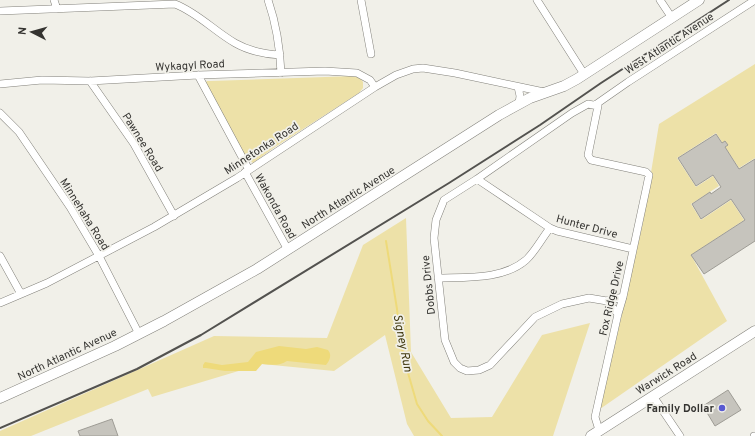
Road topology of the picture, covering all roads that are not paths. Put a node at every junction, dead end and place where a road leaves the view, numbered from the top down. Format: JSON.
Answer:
{"nodes":[{"id":1,"x":54,"y":0,"type":"edge"},
{"id":2,"x":268,"y":0,"type":"edge"},
{"id":3,"x":361,"y":0,"type":"edge"},
{"id":4,"x":537,"y":0,"type":"edge"},
{"id":5,"x":660,"y":0,"type":"edge"},
{"id":6,"x":700,"y":0,"type":"edge"},
{"id":7,"x":755,"y":0,"type":"edge"},
{"id":8,"x":164,"y":2,"type":"edge"},
{"id":9,"x":57,"y":9,"type":"junction"},
{"id":10,"x":0,"y":11,"type":"edge"},
{"id":11,"x":672,"y":18,"type":"junction"},
{"id":12,"x":371,"y":54,"type":"dead end"},
{"id":13,"x":280,"y":55,"type":"junction"},
{"id":14,"x":280,"y":73,"type":"junction"},
{"id":15,"x":584,"y":74,"type":"junction"},
{"id":16,"x":198,"y":75,"type":"junction"},
{"id":17,"x":90,"y":81,"type":"junction"},
{"id":18,"x":0,"y":84,"type":"edge"},
{"id":19,"x":375,"y":87,"type":"junction"},
{"id":20,"x":518,"y":87,"type":"junction"},
{"id":21,"x":544,"y":92,"type":"junction"},
{"id":22,"x":519,"y":104,"type":"junction"},
{"id":23,"x":594,"y":105,"type":"junction"},
{"id":24,"x":0,"y":112,"type":"edge"},
{"id":25,"x":247,"y":171,"type":"junction"},
{"id":26,"x":477,"y":179,"type":"junction"},
{"id":27,"x":174,"y":216,"type":"junction"},
{"id":28,"x":550,"y":228,"type":"junction"},
{"id":29,"x":633,"y":249,"type":"junction"},
{"id":30,"x":288,"y":250,"type":"junction"},
{"id":31,"x":0,"y":256,"type":"edge"},
{"id":32,"x":99,"y":256,"type":"junction"},
{"id":33,"x":438,"y":278,"type":"junction"},
{"id":34,"x":21,"y":294,"type":"junction"},
{"id":35,"x":623,"y":297,"type":"junction"},
{"id":36,"x":607,"y":301,"type":"junction"},
{"id":37,"x":0,"y":303,"type":"edge"},
{"id":38,"x":618,"y":314,"type":"junction"},
{"id":39,"x":755,"y":331,"type":"edge"},
{"id":40,"x":139,"y":334,"type":"junction"},
{"id":41,"x":653,"y":396,"type":"junction"},
{"id":42,"x":0,"y":398,"type":"edge"},
{"id":43,"x":595,"y":433,"type":"edge"},
{"id":44,"x":680,"y":436,"type":"edge"}],
"edges":[{"from":1,"to":9,"type":"street"},
{"from":2,"to":13,"type":"street"},
{"from":3,"to":12,"type":"street"},
{"from":4,"to":15,"type":"street"},
{"from":5,"to":11,"type":"street"},
{"from":6,"to":11,"type":"street","name":"North Atlantic Avenue"},
{"from":7,"to":23,"type":"street","name":"West Atlantic Avenue"},
{"from":8,"to":9,"type":"street"},
{"from":8,"to":13,"type":"street"},
{"from":9,"to":10,"type":"street"},
{"from":11,"to":15,"type":"street","name":"North Atlantic Avenue"},
{"from":13,"to":14,"type":"street"},
{"from":14,"to":16,"type":"street","name":"Wykagyl Road"},
{"from":14,"to":19,"type":"street","name":"Wykagyl Road"},
{"from":15,"to":21,"type":"street","name":"North Atlantic Avenue"},
{"from":16,"to":17,"type":"street","name":"Wykagyl Road"},
{"from":16,"to":25,"type":"street","name":"Wakonda Road"},
{"from":17,"to":18,"type":"street","name":"Wykagyl Road"},
{"from":17,"to":27,"type":"street","name":"Pawnee Road"},
{"from":19,"to":20,"type":"street","name":"Minnetonka Road"},
{"from":19,"to":25,"type":"street","name":"Minnetonka Road"},
{"from":20,"to":21,"type":"street","name":"Minnetonka Road"},
{"from":20,"to":22,"type":"street"},
{"from":21,"to":22,"type":"street","name":"North Atlantic Avenue"},
{"from":22,"to":30,"type":"street","name":"North Atlantic Avenue"},
{"from":23,"to":26,"type":"street","name":"Dobbs Drive"},
{"from":23,"to":29,"type":"street","name":"Fox Ridge Drive"},
{"from":24,"to":32,"type":"street","name":"Minnehaha Road"},
{"from":25,"to":27,"type":"street","name":"Minnetonka Road"},
{"from":25,"to":30,"type":"street","name":"Wakonda Road"},
{"from":26,"to":28,"type":"street","name":"Hunter Drive"},
{"from":26,"to":33,"type":"street","name":"Dobbs Drive"},
{"from":27,"to":32,"type":"street","name":"Minnetonka Road"},
{"from":28,"to":29,"type":"street","name":"Hunter Drive"},
{"from":28,"to":33,"type":"street"},
{"from":29,"to":35,"type":"street","name":"Fox Ridge Drive"},
{"from":30,"to":40,"type":"street","name":"North Atlantic Avenue"},
{"from":31,"to":34,"type":"street"},
{"from":32,"to":34,"type":"street","name":"Minnetonka Road"},
{"from":32,"to":40,"type":"street","name":"Minnehaha Road"},
{"from":33,"to":36,"type":"street","name":"Dobbs Drive"},
{"from":34,"to":37,"type":"street","name":"Minnetonka Road"},
{"from":35,"to":36,"type":"street","name":"Dobbs Drive"},
{"from":35,"to":38,"type":"street","name":"Fox Ridge Drive"},
{"from":36,"to":38,"type":"street"},
{"from":38,"to":43,"type":"street","name":"Fox Ridge Drive"},
{"from":39,"to":41,"type":"street","name":"Warwick Road"},
{"from":40,"to":42,"type":"street","name":"North Atlantic Avenue"},
{"from":41,"to":43,"type":"street","name":"Warwick Road"},
{"from":41,"to":44,"type":"street"}]}
